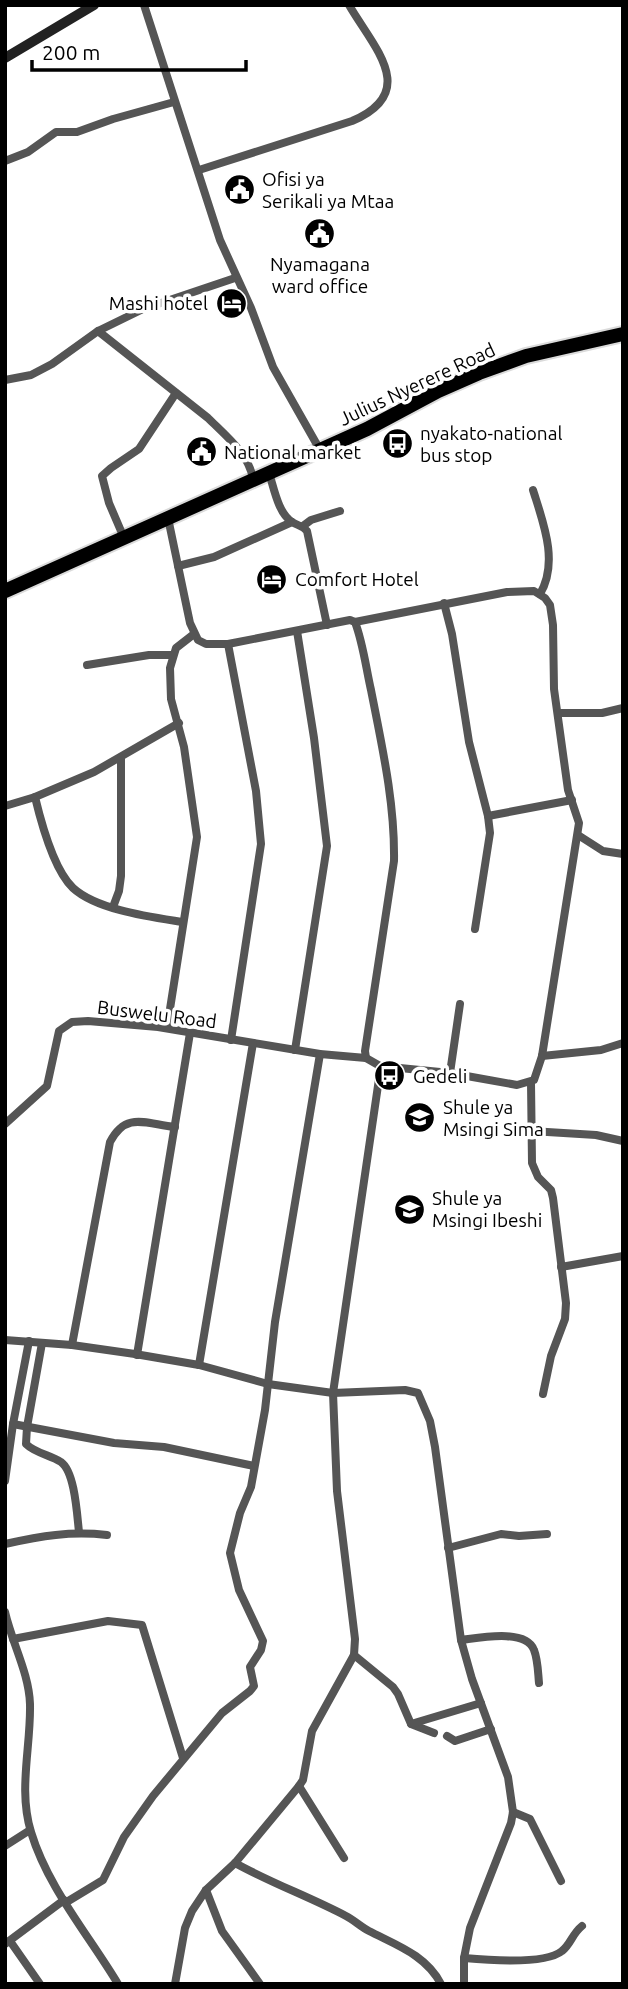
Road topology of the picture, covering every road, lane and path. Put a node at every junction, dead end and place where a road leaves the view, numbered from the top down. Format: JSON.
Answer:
{"nodes":[{"id":1,"x":94,"y":5,"type":"edge"},
{"id":2,"x":144,"y":5,"type":"edge"},
{"id":3,"x":351,"y":6,"type":"edge"},
{"id":4,"x":5,"y":58,"type":"edge"},
{"id":5,"x":174,"y":102,"type":"junction"},
{"id":6,"x":5,"y":161,"type":"edge"},
{"id":7,"x":199,"y":170,"type":"junction"},
{"id":8,"x":235,"y":278,"type":"junction"},
{"id":9,"x":98,"y":331,"type":"junction"},
{"id":10,"x":623,"y":334,"type":"edge"},
{"id":11,"x":5,"y":380,"type":"edge"},
{"id":12,"x":176,"y":393,"type":"junction"},
{"id":13,"x":320,"y":450,"type":"junction"},
{"id":14,"x":269,"y":473,"type":"junction"},
{"id":15,"x":253,"y":480,"type":"junction"},
{"id":16,"x":533,"y":491,"type":"dead end"},
{"id":17,"x":340,"y":511,"type":"dead end"},
{"id":18,"x":168,"y":518,"type":"junction"},
{"id":19,"x":292,"y":522,"type":"junction"},
{"id":20,"x":303,"y":526,"type":"junction"},
{"id":21,"x":124,"y":538,"type":"junction"},
{"id":22,"x":178,"y":566,"type":"junction"},
{"id":23,"x":5,"y":591,"type":"edge"},
{"id":24,"x":540,"y":594,"type":"junction"},
{"id":25,"x":444,"y":603,"type":"junction"},
{"id":26,"x":355,"y":622,"type":"junction"},
{"id":27,"x":327,"y":625,"type":"junction"},
{"id":28,"x":297,"y":631,"type":"junction"},
{"id":29,"x":194,"y":634,"type":"junction"},
{"id":30,"x":228,"y":644,"type":"junction"},
{"id":31,"x":173,"y":655,"type":"junction"},
{"id":32,"x":87,"y":665,"type":"dead end"},
{"id":33,"x":623,"y":708,"type":"edge"},
{"id":34,"x":558,"y":713,"type":"junction"},
{"id":35,"x":179,"y":723,"type":"junction"},
{"id":36,"x":121,"y":758,"type":"junction"},
{"id":37,"x":36,"y":797,"type":"junction"},
{"id":38,"x":572,"y":800,"type":"junction"},
{"id":39,"x":5,"y":806,"type":"edge"},
{"id":40,"x":488,"y":816,"type":"junction"},
{"id":41,"x":578,"y":835,"type":"junction"},
{"id":42,"x":623,"y":854,"type":"edge"},
{"id":43,"x":113,"y":907,"type":"junction"},
{"id":44,"x":182,"y":922,"type":"junction"},
{"id":45,"x":475,"y":929,"type":"dead end"},
{"id":46,"x":460,"y":1004,"type":"dead end"},
{"id":47,"x":167,"y":1028,"type":"junction"},
{"id":48,"x":190,"y":1034,"type":"junction"},
{"id":49,"x":231,"y":1040,"type":"junction"},
{"id":50,"x":253,"y":1044,"type":"junction"},
{"id":51,"x":623,"y":1044,"type":"edge"},
{"id":52,"x":295,"y":1050,"type":"junction"},
{"id":53,"x":320,"y":1054,"type":"junction"},
{"id":54,"x":542,"y":1056,"type":"junction"},
{"id":55,"x":366,"y":1058,"type":"junction"},
{"id":56,"x":380,"y":1066,"type":"junction"},
{"id":57,"x":450,"y":1073,"type":"junction"},
{"id":58,"x":531,"y":1083,"type":"junction"},
{"id":59,"x":5,"y":1124,"type":"edge"},
{"id":60,"x":175,"y":1127,"type":"junction"},
{"id":61,"x":531,"y":1130,"type":"junction"},
{"id":62,"x":623,"y":1141,"type":"edge"},
{"id":63,"x":623,"y":1256,"type":"edge"},
{"id":64,"x":561,"y":1267,"type":"junction"},
{"id":65,"x":5,"y":1328,"type":"edge"},
{"id":66,"x":8,"y":1340,"type":"edge"},
{"id":67,"x":29,"y":1341,"type":"junction"},
{"id":68,"x":42,"y":1343,"type":"junction"},
{"id":69,"x":72,"y":1345,"type":"junction"},
{"id":70,"x":137,"y":1355,"type":"junction"},
{"id":71,"x":199,"y":1365,"type":"junction"},
{"id":72,"x":268,"y":1384,"type":"junction"},
{"id":73,"x":333,"y":1393,"type":"junction"},
{"id":74,"x":543,"y":1394,"type":"dead end"},
{"id":75,"x":13,"y":1424,"type":"junction"},
{"id":76,"x":27,"y":1427,"type":"junction"},
{"id":77,"x":254,"y":1466,"type":"junction"},
{"id":78,"x":5,"y":1481,"type":"edge"},
{"id":79,"x":79,"y":1532,"type":"junction"},
{"id":80,"x":547,"y":1534,"type":"dead end"},
{"id":81,"x":107,"y":1535,"type":"dead end"},
{"id":82,"x":5,"y":1544,"type":"edge"},
{"id":83,"x":449,"y":1548,"type":"junction"},
{"id":84,"x":5,"y":1612,"type":"edge"},
{"id":85,"x":13,"y":1639,"type":"junction"},
{"id":86,"x":461,"y":1640,"type":"junction"},
{"id":87,"x":354,"y":1655,"type":"junction"},
{"id":88,"x":539,"y":1683,"type":"dead end"},
{"id":89,"x":481,"y":1703,"type":"junction"},
{"id":90,"x":411,"y":1724,"type":"junction"},
{"id":91,"x":491,"y":1729,"type":"junction"},
{"id":92,"x":434,"y":1733,"type":"dead end"},
{"id":93,"x":447,"y":1736,"type":"dead end"},
{"id":94,"x":183,"y":1758,"type":"junction"},
{"id":95,"x":299,"y":1786,"type":"junction"},
{"id":96,"x":513,"y":1812,"type":"junction"},
{"id":97,"x":30,"y":1830,"type":"junction"},
{"id":98,"x":5,"y":1846,"type":"edge"},
{"id":99,"x":344,"y":1858,"type":"dead end"},
{"id":100,"x":235,"y":1863,"type":"junction"},
{"id":101,"x":561,"y":1881,"type":"dead end"},
{"id":102,"x":206,"y":1890,"type":"junction"},
{"id":103,"x":64,"y":1902,"type":"junction"},
{"id":104,"x":582,"y":1926,"type":"dead end"},
{"id":105,"x":8,"y":1942,"type":"edge"},
{"id":106,"x":464,"y":1958,"type":"junction"},
{"id":107,"x":40,"y":1984,"type":"edge"},
{"id":108,"x":118,"y":1984,"type":"edge"},
{"id":109,"x":175,"y":1984,"type":"edge"},
{"id":110,"x":260,"y":1984,"type":"edge"},
{"id":111,"x":441,"y":1984,"type":"edge"},
{"id":112,"x":464,"y":1984,"type":"edge"}],
"edges":[{"from":1,"to":4,"type":"street"},
{"from":2,"to":5,"type":"street"},
{"from":3,"to":7,"type":"street"},
{"from":5,"to":6,"type":"street"},
{"from":5,"to":7,"type":"street"},
{"from":7,"to":8,"type":"street"},
{"from":8,"to":9,"type":"street"},
{"from":8,"to":13,"type":"street"},
{"from":9,"to":11,"type":"street"},
{"from":9,"to":12,"type":"street"},
{"from":10,"to":13,"type":"highway","name":"Julius Nyerere Road"},
{"from":12,"to":15,"type":"street"},
{"from":12,"to":21,"type":"street"},
{"from":13,"to":14,"type":"highway","name":"Julius Nyerere Road"},
{"from":14,"to":15,"type":"highway","name":"Julius Nyerere Road"},
{"from":14,"to":19,"type":"street"},
{"from":15,"to":18,"type":"highway","name":"Julius Nyerere Road"},
{"from":16,"to":24,"type":"street"},
{"from":17,"to":20,"type":"street"},
{"from":18,"to":21,"type":"highway","name":"Julius Nyerere Road"},
{"from":18,"to":22,"type":"street"},
{"from":19,"to":20,"type":"street"},
{"from":19,"to":22,"type":"street"},
{"from":20,"to":27,"type":"street"},
{"from":21,"to":23,"type":"highway","name":"Julius Nyerere Road"},
{"from":22,"to":29,"type":"street"},
{"from":24,"to":25,"type":"street"},
{"from":24,"to":34,"type":"street"},
{"from":25,"to":26,"type":"street"},
{"from":25,"to":40,"type":"street"},
{"from":26,"to":27,"type":"street"},
{"from":26,"to":55,"type":"street"},
{"from":27,"to":28,"type":"street"},
{"from":28,"to":30,"type":"street"},
{"from":28,"to":52,"type":"street"},
{"from":29,"to":30,"type":"street"},
{"from":29,"to":31,"type":"street"},
{"from":30,"to":49,"type":"street"},
{"from":31,"to":32,"type":"street"},
{"from":31,"to":35,"type":"street"},
{"from":33,"to":34,"type":"street"},
{"from":34,"to":38,"type":"street"},
{"from":35,"to":36,"type":"street"},
{"from":35,"to":44,"type":"street"},
{"from":36,"to":37,"type":"street"},
{"from":36,"to":43,"type":"street"},
{"from":37,"to":39,"type":"street"},
{"from":37,"to":43,"type":"street"},
{"from":38,"to":40,"type":"street"},
{"from":38,"to":41,"type":"street"},
{"from":40,"to":45,"type":"street"},
{"from":41,"to":42,"type":"street"},
{"from":41,"to":54,"type":"street"},
{"from":43,"to":44,"type":"street"},
{"from":44,"to":47,"type":"street"},
{"from":46,"to":57,"type":"street"},
{"from":47,"to":48,"type":"street","name":"Buswelu Road"},
{"from":47,"to":59,"type":"street","name":"Buswelu Road"},
{"from":48,"to":49,"type":"street","name":"Buswelu Road"},
{"from":48,"to":60,"type":"street"},
{"from":49,"to":50,"type":"street","name":"Buswelu Road"},
{"from":50,"to":52,"type":"street","name":"Buswelu Road"},
{"from":50,"to":71,"type":"street"},
{"from":51,"to":54,"type":"street"},
{"from":52,"to":53,"type":"street","name":"Buswelu Road"},
{"from":53,"to":55,"type":"street","name":"Buswelu Road"},
{"from":53,"to":72,"type":"street"},
{"from":54,"to":58,"type":"street"},
{"from":55,"to":56,"type":"street"},
{"from":56,"to":57,"type":"street"},
{"from":56,"to":73,"type":"street"},
{"from":57,"to":58,"type":"street"},
{"from":58,"to":61,"type":"street"},
{"from":60,"to":69,"type":"street"},
{"from":60,"to":70,"type":"street"},
{"from":61,"to":62,"type":"street"},
{"from":61,"to":64,"type":"street"},
{"from":63,"to":64,"type":"street"},
{"from":64,"to":74,"type":"street"},
{"from":65,"to":66,"type":"street"},
{"from":66,"to":67,"type":"street"},
{"from":67,"to":68,"type":"street"},
{"from":67,"to":75,"type":"street"},
{"from":68,"to":69,"type":"street"},
{"from":68,"to":76,"type":"street"},
{"from":69,"to":70,"type":"street"},
{"from":70,"to":71,"type":"street"},
{"from":71,"to":72,"type":"street"},
{"from":72,"to":73,"type":"street"},
{"from":72,"to":77,"type":"street"},
{"from":73,"to":83,"type":"street"},
{"from":73,"to":87,"type":"street"},
{"from":75,"to":76,"type":"street"},
{"from":75,"to":78,"type":"street"},
{"from":76,"to":77,"type":"street"},
{"from":76,"to":79,"type":"street"},
{"from":77,"to":94,"type":"street"},
{"from":79,"to":81,"type":"street"},
{"from":79,"to":82,"type":"street"},
{"from":80,"to":83,"type":"street"},
{"from":83,"to":86,"type":"street"},
{"from":84,"to":85,"type":"street"},
{"from":85,"to":94,"type":"street"},
{"from":85,"to":97,"type":"street"},
{"from":86,"to":88,"type":"street"},
{"from":86,"to":89,"type":"street"},
{"from":87,"to":90,"type":"street"},
{"from":87,"to":95,"type":"street"},
{"from":89,"to":90,"type":"street"},
{"from":89,"to":91,"type":"street"},
{"from":90,"to":92,"type":"street"},
{"from":91,"to":93,"type":"street"},
{"from":91,"to":96,"type":"street"},
{"from":94,"to":103,"type":"street"},
{"from":95,"to":99,"type":"street"},
{"from":95,"to":100,"type":"street"},
{"from":96,"to":101,"type":"street"},
{"from":96,"to":106,"type":"street"},
{"from":97,"to":98,"type":"street"},
{"from":97,"to":103,"type":"street"},
{"from":100,"to":102,"type":"street"},
{"from":100,"to":111,"type":"street"},
{"from":102,"to":109,"type":"street"},
{"from":102,"to":110,"type":"street"},
{"from":103,"to":105,"type":"street"},
{"from":103,"to":108,"type":"street"},
{"from":104,"to":106,"type":"street"},
{"from":105,"to":107,"type":"street"},
{"from":106,"to":112,"type":"street"}]}
